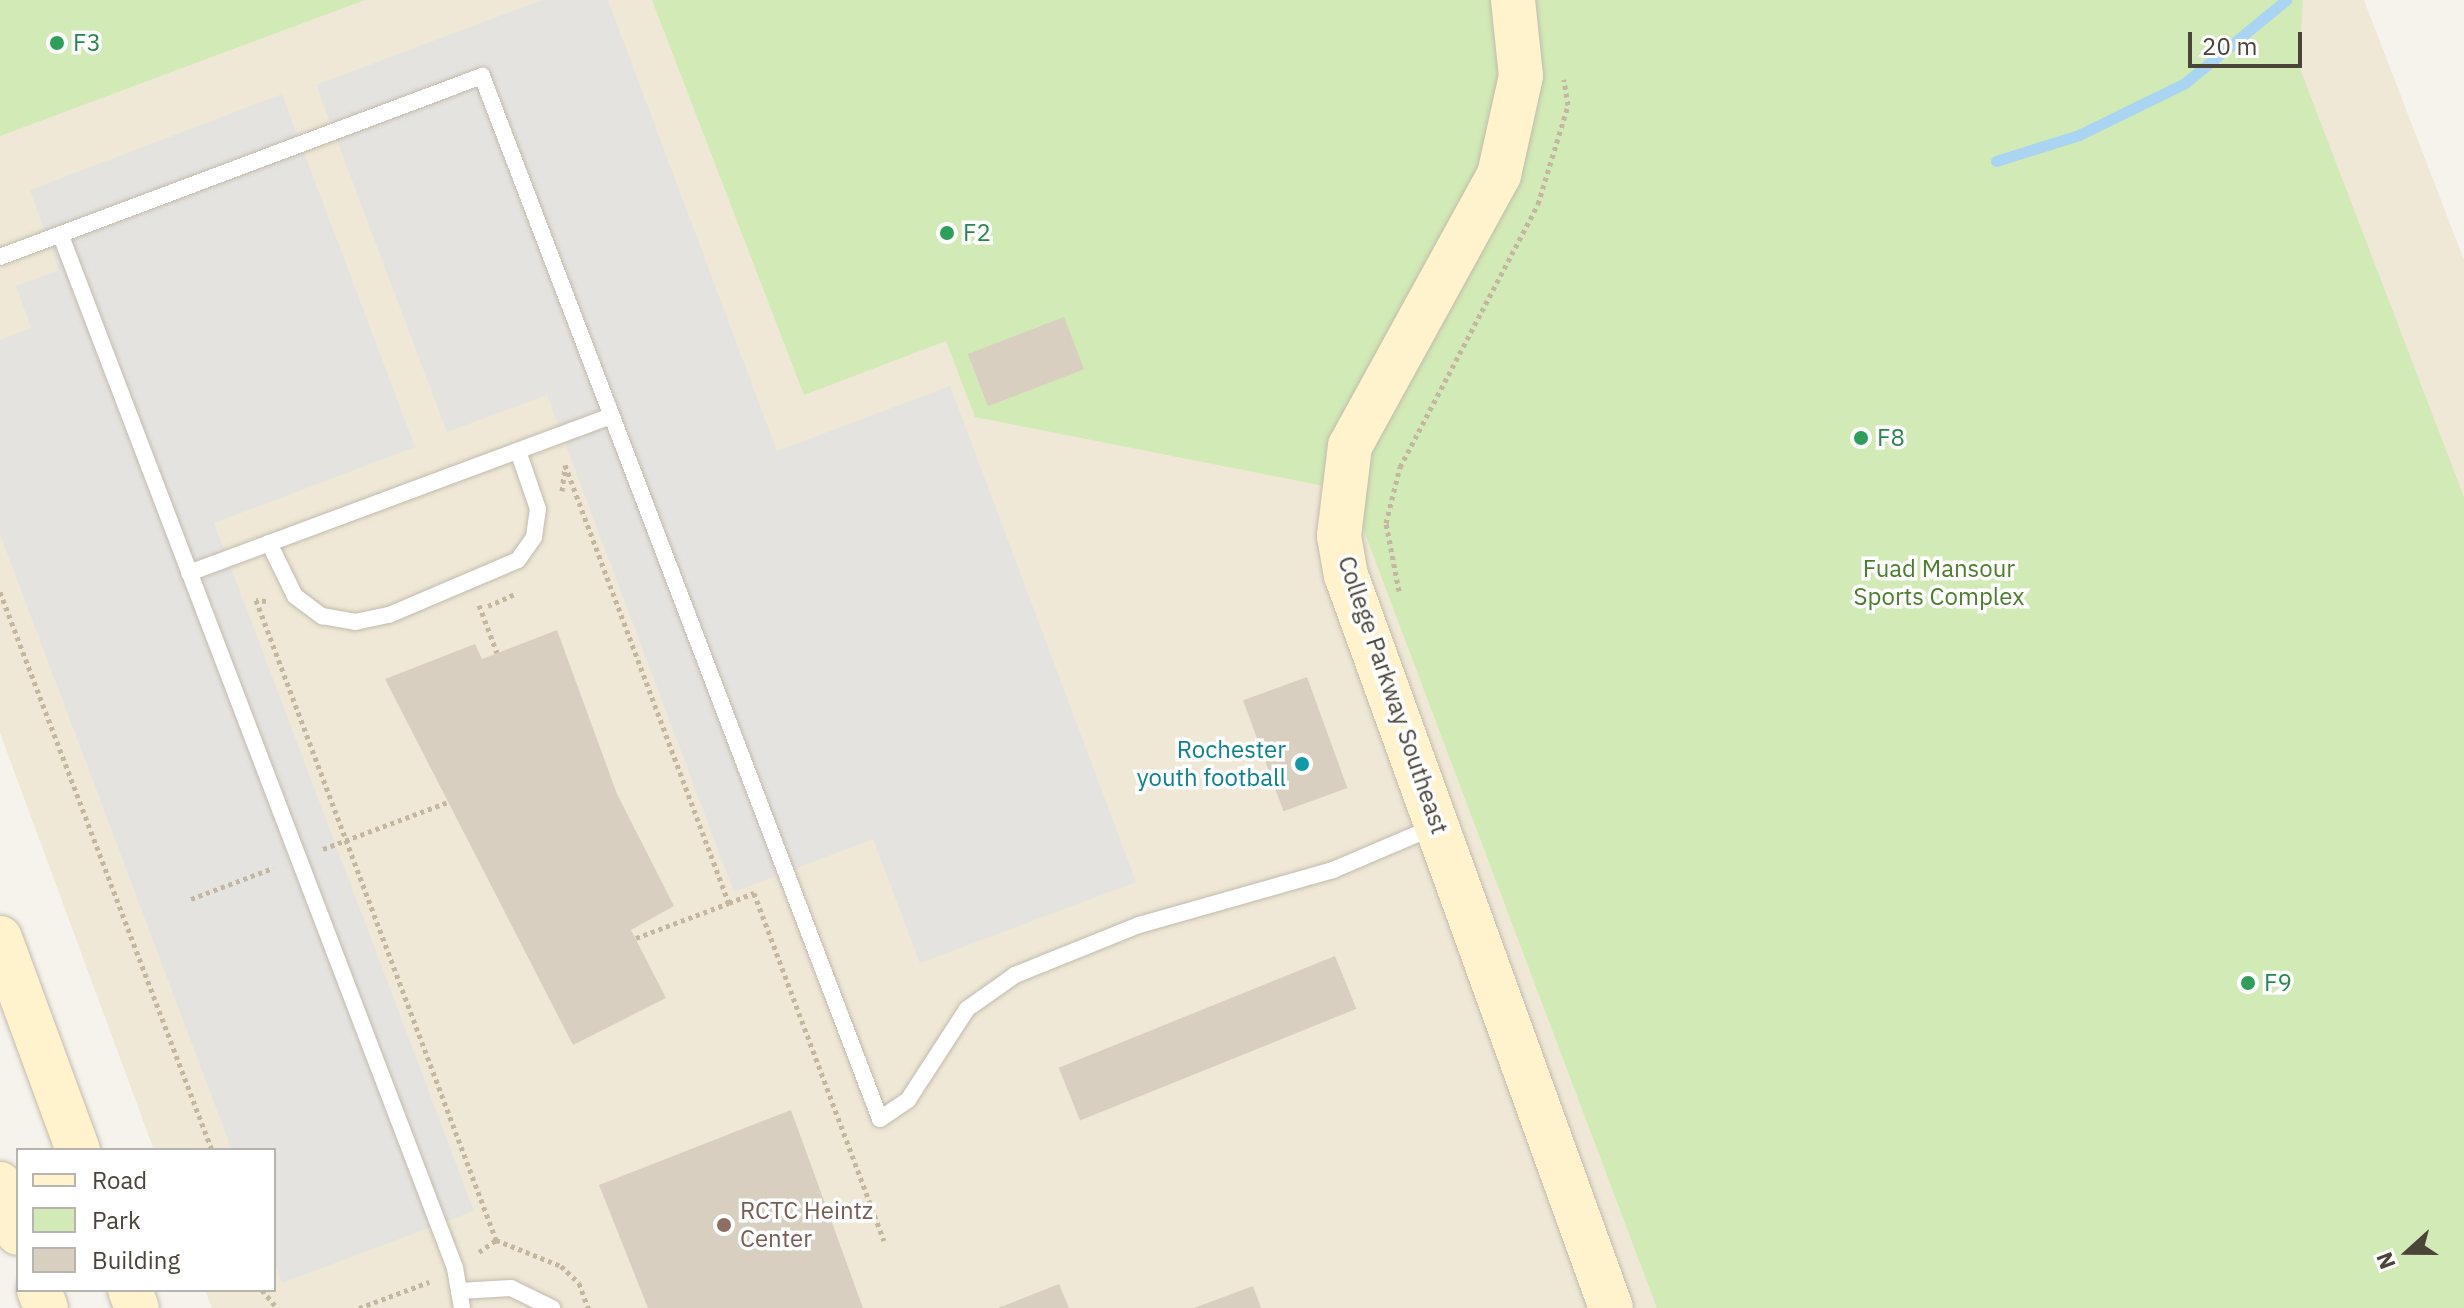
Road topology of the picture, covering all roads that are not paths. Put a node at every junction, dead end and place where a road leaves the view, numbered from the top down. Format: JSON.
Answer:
{"nodes":[{"id":1,"x":1513,"y":0,"type":"edge"},
{"id":2,"x":61,"y":236,"type":"junction"},
{"id":3,"x":0,"y":257,"type":"edge"},
{"id":4,"x":612,"y":416,"type":"junction"},
{"id":5,"x":518,"y":451,"type":"junction"},
{"id":6,"x":269,"y":543,"type":"junction"},
{"id":7,"x":189,"y":573,"type":"junction"},
{"id":8,"x":1438,"y":826,"type":"junction"},
{"id":9,"x":0,"y":938,"type":"edge"},
{"id":10,"x":77,"y":1148,"type":"edge"},
{"id":11,"x":0,"y":1184,"type":"edge"},
{"id":12,"x":16,"y":1228,"type":"edge"},
{"id":13,"x":461,"y":1300,"type":"edge"},
{"id":14,"x":552,"y":1308,"type":"edge"},
{"id":15,"x":1611,"y":1308,"type":"edge"}],
"edges":[{"from":1,"to":8,"type":"street","name":"College Parkway Southeast"},
{"from":2,"to":3,"type":"lane"},
{"from":2,"to":4,"type":"lane"},
{"from":2,"to":7,"type":"lane"},
{"from":4,"to":5,"type":"lane"},
{"from":4,"to":8,"type":"lane"},
{"from":5,"to":6,"type":"lane"},
{"from":5,"to":6,"type":"lane"},
{"from":6,"to":7,"type":"lane"},
{"from":7,"to":13,"type":"lane"},
{"from":8,"to":15,"type":"street","name":"College Parkway Southeast"},
{"from":9,"to":10,"type":"street"},
{"from":11,"to":12,"type":"street"},
{"from":13,"to":14,"type":"lane"}]}
